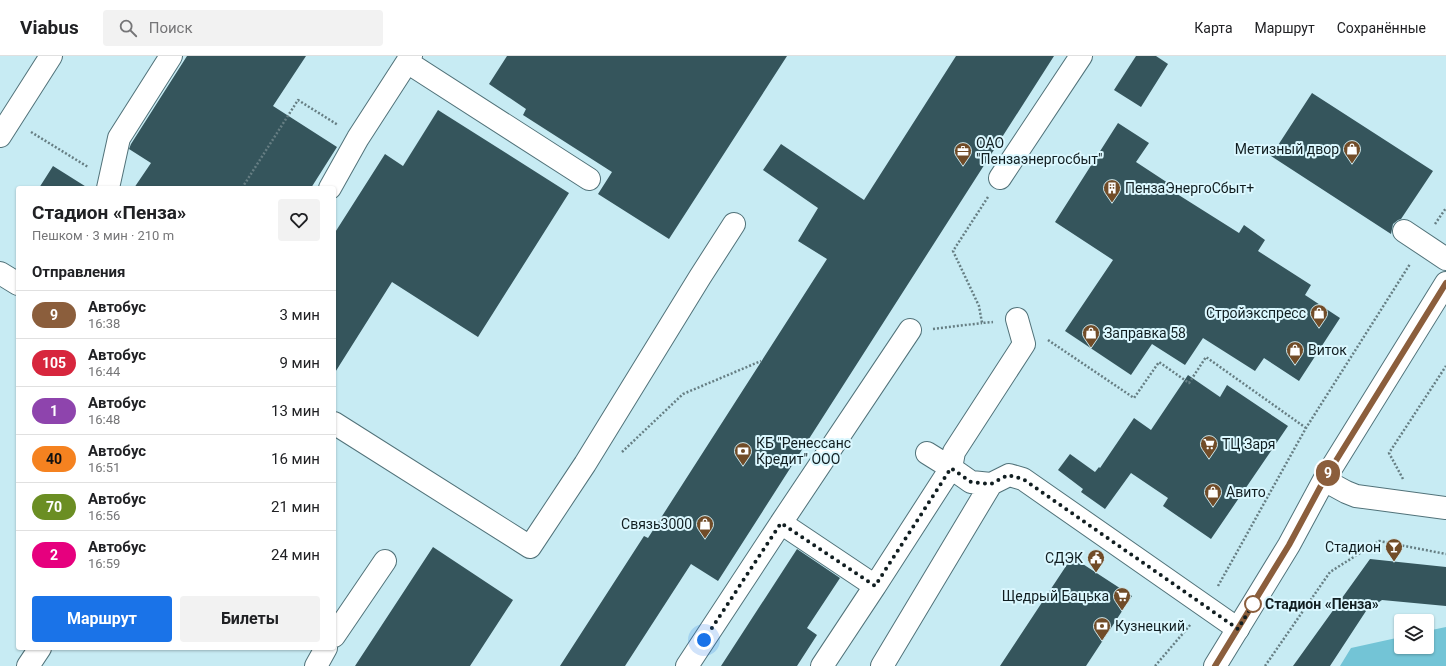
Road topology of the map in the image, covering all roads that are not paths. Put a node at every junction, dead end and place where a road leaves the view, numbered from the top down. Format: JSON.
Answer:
{"nodes":[{"id":1,"x":52,"y":56,"type":"edge"},
{"id":2,"x":171,"y":56,"type":"edge"},
{"id":3,"x":1081,"y":56,"type":"edge"},
{"id":4,"x":409,"y":59,"type":"edge"},
{"id":5,"x":5,"y":128,"type":"edge"},
{"id":6,"x":590,"y":178,"type":"dead end"},
{"id":7,"x":1000,"y":178,"type":"road end"},
{"id":8,"x":109,"y":185,"type":"edge"},
{"id":9,"x":331,"y":186,"type":"edge"},
{"id":10,"x":734,"y":224,"type":"dead end"},
{"id":11,"x":1404,"y":231,"type":"dead end"},
{"id":12,"x":1446,"y":259,"type":"edge"},
{"id":13,"x":1446,"y":283,"type":"edge"},
{"id":14,"x":1017,"y":320,"type":"road end"},
{"id":15,"x":910,"y":330,"type":"road end"},
{"id":16,"x":336,"y":424,"type":"edge"},
{"id":17,"x":927,"y":453,"type":"dead end"},
{"id":18,"x":951,"y":468,"type":"junction"},
{"id":19,"x":1324,"y":480,"type":"junction"},
{"id":20,"x":991,"y":484,"type":"junction"},
{"id":21,"x":1446,"y":508,"type":"edge"},
{"id":22,"x":781,"y":523,"type":"junction"},
{"id":23,"x":385,"y":560,"type":"dead end"},
{"id":24,"x":875,"y":586,"type":"junction"},
{"id":25,"x":1238,"y":629,"type":"junction"},
{"id":26,"x":336,"y":633,"type":"edge"},
{"id":27,"x":39,"y":650,"type":"edge"},
{"id":28,"x":325,"y":650,"type":"edge"},
{"id":29,"x":28,"y":666,"type":"edge"},
{"id":30,"x":316,"y":666,"type":"edge"},
{"id":31,"x":688,"y":666,"type":"edge"},
{"id":32,"x":822,"y":666,"type":"edge"},
{"id":33,"x":882,"y":666,"type":"edge"},
{"id":34,"x":1215,"y":666,"type":"edge"}],
"edges":[{"from":1,"to":5,"type":"main road"},
{"from":2,"to":8,"type":"main road"},
{"from":3,"to":7,"type":"main road"},
{"from":4,"to":6,"type":"main road"},
{"from":4,"to":9,"type":"main road"},
{"from":10,"to":16,"type":"main road"},
{"from":11,"to":12,"type":"main road"},
{"from":13,"to":19,"type":"main road"},
{"from":14,"to":18,"type":"main road"},
{"from":15,"to":22,"type":"main road"},
{"from":17,"to":18,"type":"main road"},
{"from":18,"to":20,"type":"main road"},
{"from":18,"to":24,"type":"main road"},
{"from":19,"to":21,"type":"main road"},
{"from":19,"to":25,"type":"main road"},
{"from":20,"to":25,"type":"main road"},
{"from":20,"to":33,"type":"main road"},
{"from":22,"to":24,"type":"main road"},
{"from":22,"to":31,"type":"main road"},
{"from":23,"to":26,"type":"main road"},
{"from":24,"to":32,"type":"main road"},
{"from":25,"to":34,"type":"main road"},
{"from":27,"to":29,"type":"main road"},
{"from":28,"to":30,"type":"main road"}]}
